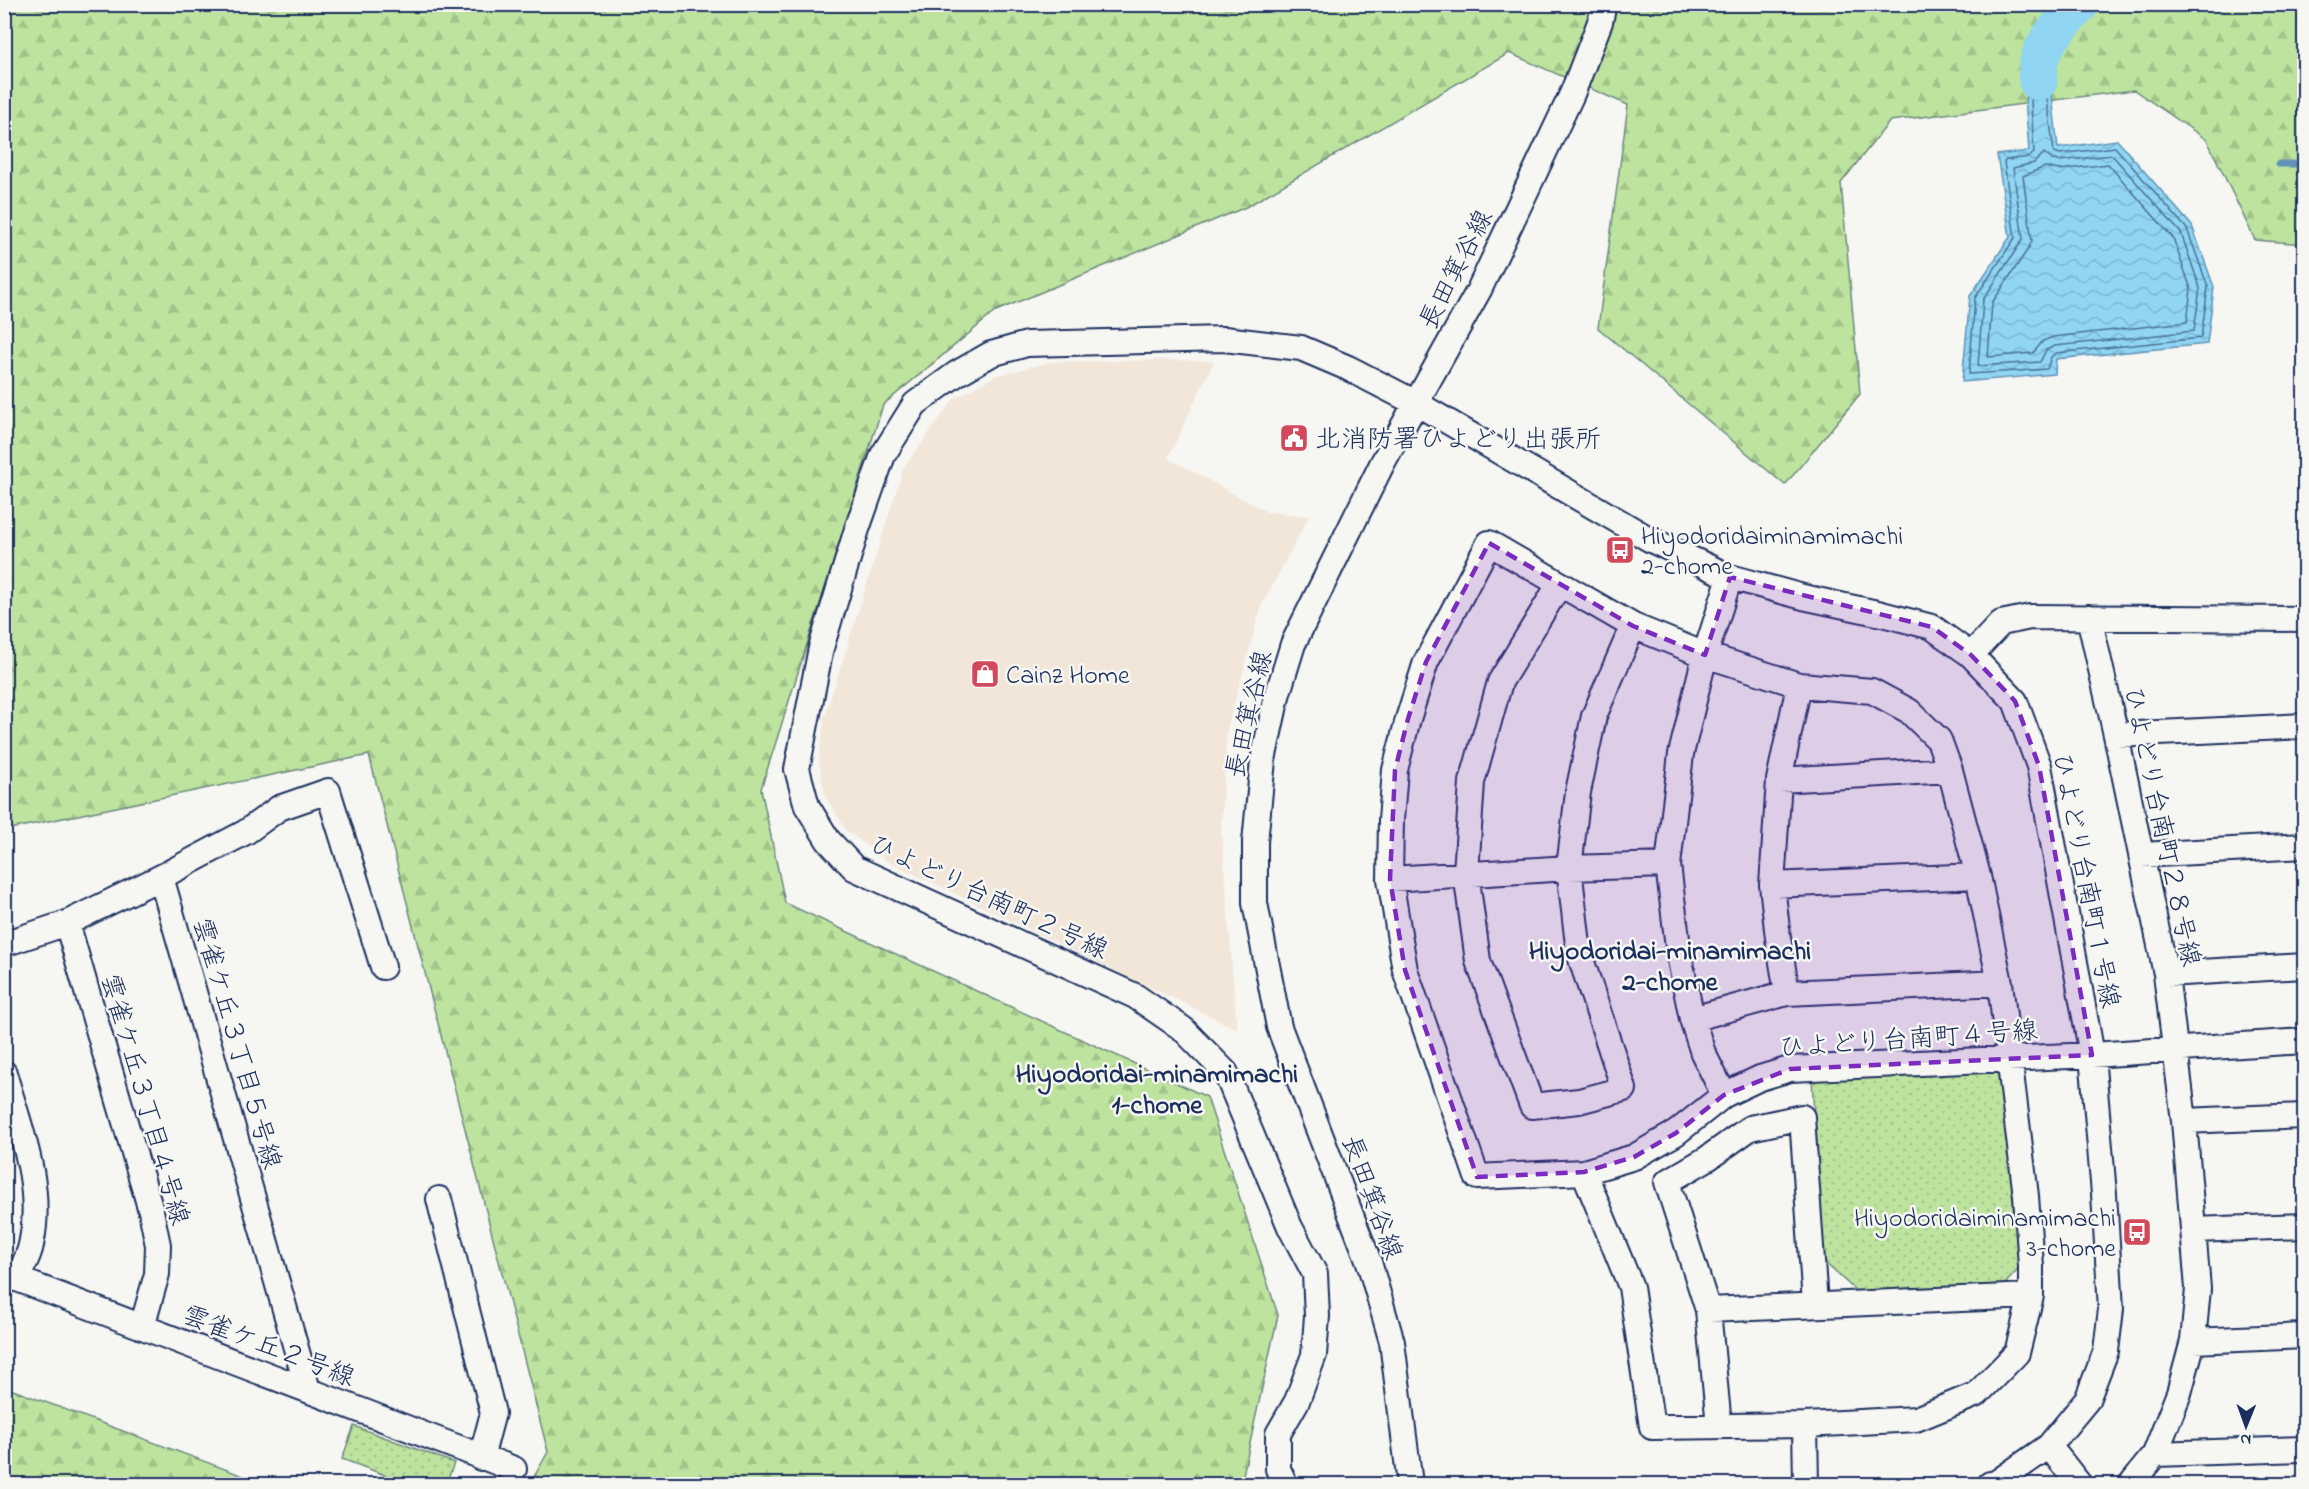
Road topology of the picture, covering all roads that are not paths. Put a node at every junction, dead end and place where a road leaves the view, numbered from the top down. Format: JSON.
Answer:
{"nodes":[{"id":1,"x":1604,"y":4,"type":"edge"},
{"id":2,"x":1416,"y":403,"type":"junction"},
{"id":3,"x":1730,"y":578,"type":"junction"},
{"id":4,"x":1559,"y":585,"type":"junction"},
{"id":5,"x":2089,"y":617,"type":"junction"},
{"id":6,"x":2304,"y":619,"type":"edge"},
{"id":7,"x":1633,"y":626,"type":"junction"},
{"id":8,"x":1705,"y":655,"type":"junction"},
{"id":9,"x":1971,"y":655,"type":"junction"},
{"id":10,"x":1799,"y":686,"type":"junction"},
{"id":11,"x":2304,"y":726,"type":"edge"},
{"id":12,"x":2116,"y":735,"type":"junction"},
{"id":13,"x":1950,"y":770,"type":"junction"},
{"id":14,"x":1779,"y":780,"type":"junction"},
{"id":15,"x":2304,"y":846,"type":"edge"},
{"id":16,"x":2141,"y":855,"type":"junction"},
{"id":17,"x":1668,"y":865,"type":"junction"},
{"id":18,"x":1569,"y":868,"type":"junction"},
{"id":19,"x":1466,"y":873,"type":"junction"},
{"id":20,"x":1978,"y":876,"type":"junction"},
{"id":21,"x":161,"y":877,"type":"junction"},
{"id":22,"x":1390,"y":879,"type":"junction"},
{"id":23,"x":1772,"y":885,"type":"junction"},
{"id":24,"x":67,"y":923,"type":"junction"},
{"id":25,"x":4,"y":944,"type":"edge"},
{"id":26,"x":2304,"y":966,"type":"edge"},
{"id":27,"x":382,"y":967,"type":"dead end"},
{"id":28,"x":2166,"y":974,"type":"junction"},
{"id":29,"x":2001,"y":983,"type":"junction"},
{"id":30,"x":1787,"y":993,"type":"junction"},
{"id":31,"x":1692,"y":1019,"type":"junction"},
{"id":32,"x":2304,"y":1041,"type":"edge"},
{"id":33,"x":2175,"y":1048,"type":"junction"},
{"id":34,"x":2092,"y":1055,"type":"junction"},
{"id":35,"x":2011,"y":1059,"type":"junction"},
{"id":36,"x":4,"y":1073,"type":"edge"},
{"id":37,"x":1724,"y":1095,"type":"junction"},
{"id":38,"x":2304,"y":1116,"type":"edge"},
{"id":39,"x":2184,"y":1121,"type":"junction"},
{"id":40,"x":1584,"y":1172,"type":"junction"},
{"id":41,"x":439,"y":1199,"type":"dead end"},
{"id":42,"x":2304,"y":1226,"type":"edge"},
{"id":43,"x":2194,"y":1230,"type":"junction"},
{"id":44,"x":11,"y":1276,"type":"edge"},
{"id":45,"x":2031,"y":1296,"type":"junction"},
{"id":46,"x":1815,"y":1304,"type":"junction"},
{"id":47,"x":1708,"y":1310,"type":"junction"},
{"id":48,"x":142,"y":1327,"type":"junction"},
{"id":49,"x":2304,"y":1336,"type":"edge"},
{"id":50,"x":2193,"y":1341,"type":"junction"},
{"id":51,"x":308,"y":1390,"type":"junction"},
{"id":52,"x":1805,"y":1425,"type":"junction"},
{"id":53,"x":1719,"y":1426,"type":"junction"},
{"id":54,"x":2049,"y":1446,"type":"junction"},
{"id":55,"x":2304,"y":1449,"type":"edge"},
{"id":56,"x":2155,"y":1454,"type":"junction"},
{"id":57,"x":481,"y":1458,"type":"junction"},
{"id":58,"x":514,"y":1469,"type":"dead end"},
{"id":59,"x":1285,"y":1485,"type":"edge"},
{"id":60,"x":1410,"y":1485,"type":"edge"},
{"id":61,"x":1806,"y":1485,"type":"edge"},
{"id":62,"x":1990,"y":1485,"type":"edge"},
{"id":63,"x":2079,"y":1485,"type":"edge"},
{"id":64,"x":2131,"y":1485,"type":"edge"}],
"edges":[{"from":1,"to":2,"type":"street","name":"長田箕谷線"},
{"from":2,"to":3,"type":"street","name":"ひよどり台南町１号線"},
{"from":2,"to":59,"type":"street","name":"ひよどり台南町２号線"},
{"from":2,"to":60,"type":"street","name":"長田箕谷線"},
{"from":3,"to":8,"type":"street"},
{"from":3,"to":9,"type":"street","name":"ひよどり台南町１号線"},
{"from":4,"to":7,"type":"street","name":"ひよどり台南町４号線"},
{"from":4,"to":19,"type":"street"},
{"from":4,"to":22,"type":"street","name":"ひよどり台南町４号線"},
{"from":5,"to":6,"type":"street"},
{"from":5,"to":9,"type":"street"},
{"from":5,"to":12,"type":"street","name":"ひよどり台南町２８号線"},
{"from":7,"to":8,"type":"street","name":"ひよどり台南町４号線"},
{"from":7,"to":18,"type":"street"},
{"from":8,"to":10,"type":"street","name":"ひよどり台南町４号線"},
{"from":8,"to":17,"type":"street"},
{"from":9,"to":34,"type":"street","name":"ひよどり台南町１号線"},
{"from":10,"to":13,"type":"street","name":"ひよどり台南町４号線"},
{"from":10,"to":14,"type":"street"},
{"from":11,"to":12,"type":"street"},
{"from":12,"to":16,"type":"street","name":"ひよどり台南町２８号線"},
{"from":13,"to":14,"type":"street"},
{"from":13,"to":20,"type":"street","name":"ひよどり台南町４号線"},
{"from":14,"to":23,"type":"street"},
{"from":15,"to":16,"type":"street"},
{"from":16,"to":28,"type":"street","name":"ひよどり台南町２８号線"},
{"from":17,"to":18,"type":"street"},
{"from":17,"to":31,"type":"street"},
{"from":18,"to":19,"type":"street"},
{"from":18,"to":19,"type":"street"},
{"from":19,"to":22,"type":"street"},
{"from":20,"to":23,"type":"street"},
{"from":20,"to":29,"type":"street","name":"ひよどり台南町４号線"},
{"from":21,"to":24,"type":"street"},
{"from":21,"to":27,"type":"street"},
{"from":21,"to":51,"type":"street","name":"雲雀ケ丘３丁目５号線"},
{"from":22,"to":40,"type":"street","name":"ひよどり台南町４号線"},
{"from":23,"to":30,"type":"street"},
{"from":24,"to":25,"type":"street"},
{"from":24,"to":48,"type":"street","name":"雲雀ケ丘３丁目４号線"},
{"from":26,"to":28,"type":"street"},
{"from":28,"to":33,"type":"street","name":"ひよどり台南町２８号線"},
{"from":29,"to":30,"type":"street"},
{"from":29,"to":35,"type":"street","name":"ひよどり台南町４号線"},
{"from":30,"to":31,"type":"street"},
{"from":31,"to":37,"type":"street"},
{"from":32,"to":33,"type":"street","name":"ひよどり台南町４号線"},
{"from":33,"to":34,"type":"street","name":"ひよどり台南町４号線"},
{"from":33,"to":39,"type":"street","name":"ひよどり台南町２８号線"},
{"from":34,"to":35,"type":"street","name":"ひよどり台南町４号線"},
{"from":34,"to":54,"type":"street","name":"ひよどり台南町１号線"},
{"from":35,"to":37,"type":"street","name":"ひよどり台南町４号線"},
{"from":35,"to":45,"type":"street","name":"ひよどり台南町４号線"},
{"from":36,"to":44,"type":"street"},
{"from":37,"to":40,"type":"street","name":"ひよどり台南町４号線"},
{"from":38,"to":39,"type":"street"},
{"from":39,"to":43,"type":"street","name":"ひよどり台南町２８号線"},
{"from":40,"to":53,"type":"street","name":"ひよどり台南町４号線"},
{"from":41,"to":57,"type":"street"},
{"from":42,"to":43,"type":"street"},
{"from":43,"to":50,"type":"street","name":"ひよどり台南町２８号線"},
{"from":44,"to":48,"type":"street","name":"雲雀ケ丘２号線"},
{"from":45,"to":46,"type":"street"},
{"from":45,"to":52,"type":"street","name":"ひよどり台南町４号線"},
{"from":46,"to":47,"type":"street"},
{"from":46,"to":47,"type":"street"},
{"from":47,"to":53,"type":"street"},
{"from":48,"to":51,"type":"street","name":"雲雀ケ丘２号線"},
{"from":49,"to":50,"type":"street"},
{"from":50,"to":56,"type":"street","name":"ひよどり台南町２８号線"},
{"from":51,"to":57,"type":"street","name":"雲雀ケ丘２号線"},
{"from":52,"to":53,"type":"street","name":"ひよどり台南町４号線"},
{"from":52,"to":61,"type":"street"},
{"from":54,"to":62,"type":"street","name":"ひよどり台南町１号線"},
{"from":54,"to":63,"type":"street"},
{"from":55,"to":56,"type":"street"},
{"from":56,"to":64,"type":"street","name":"ひよどり台南町２８号線"},
{"from":57,"to":58,"type":"street","name":"雲雀ケ丘２号線"}]}
